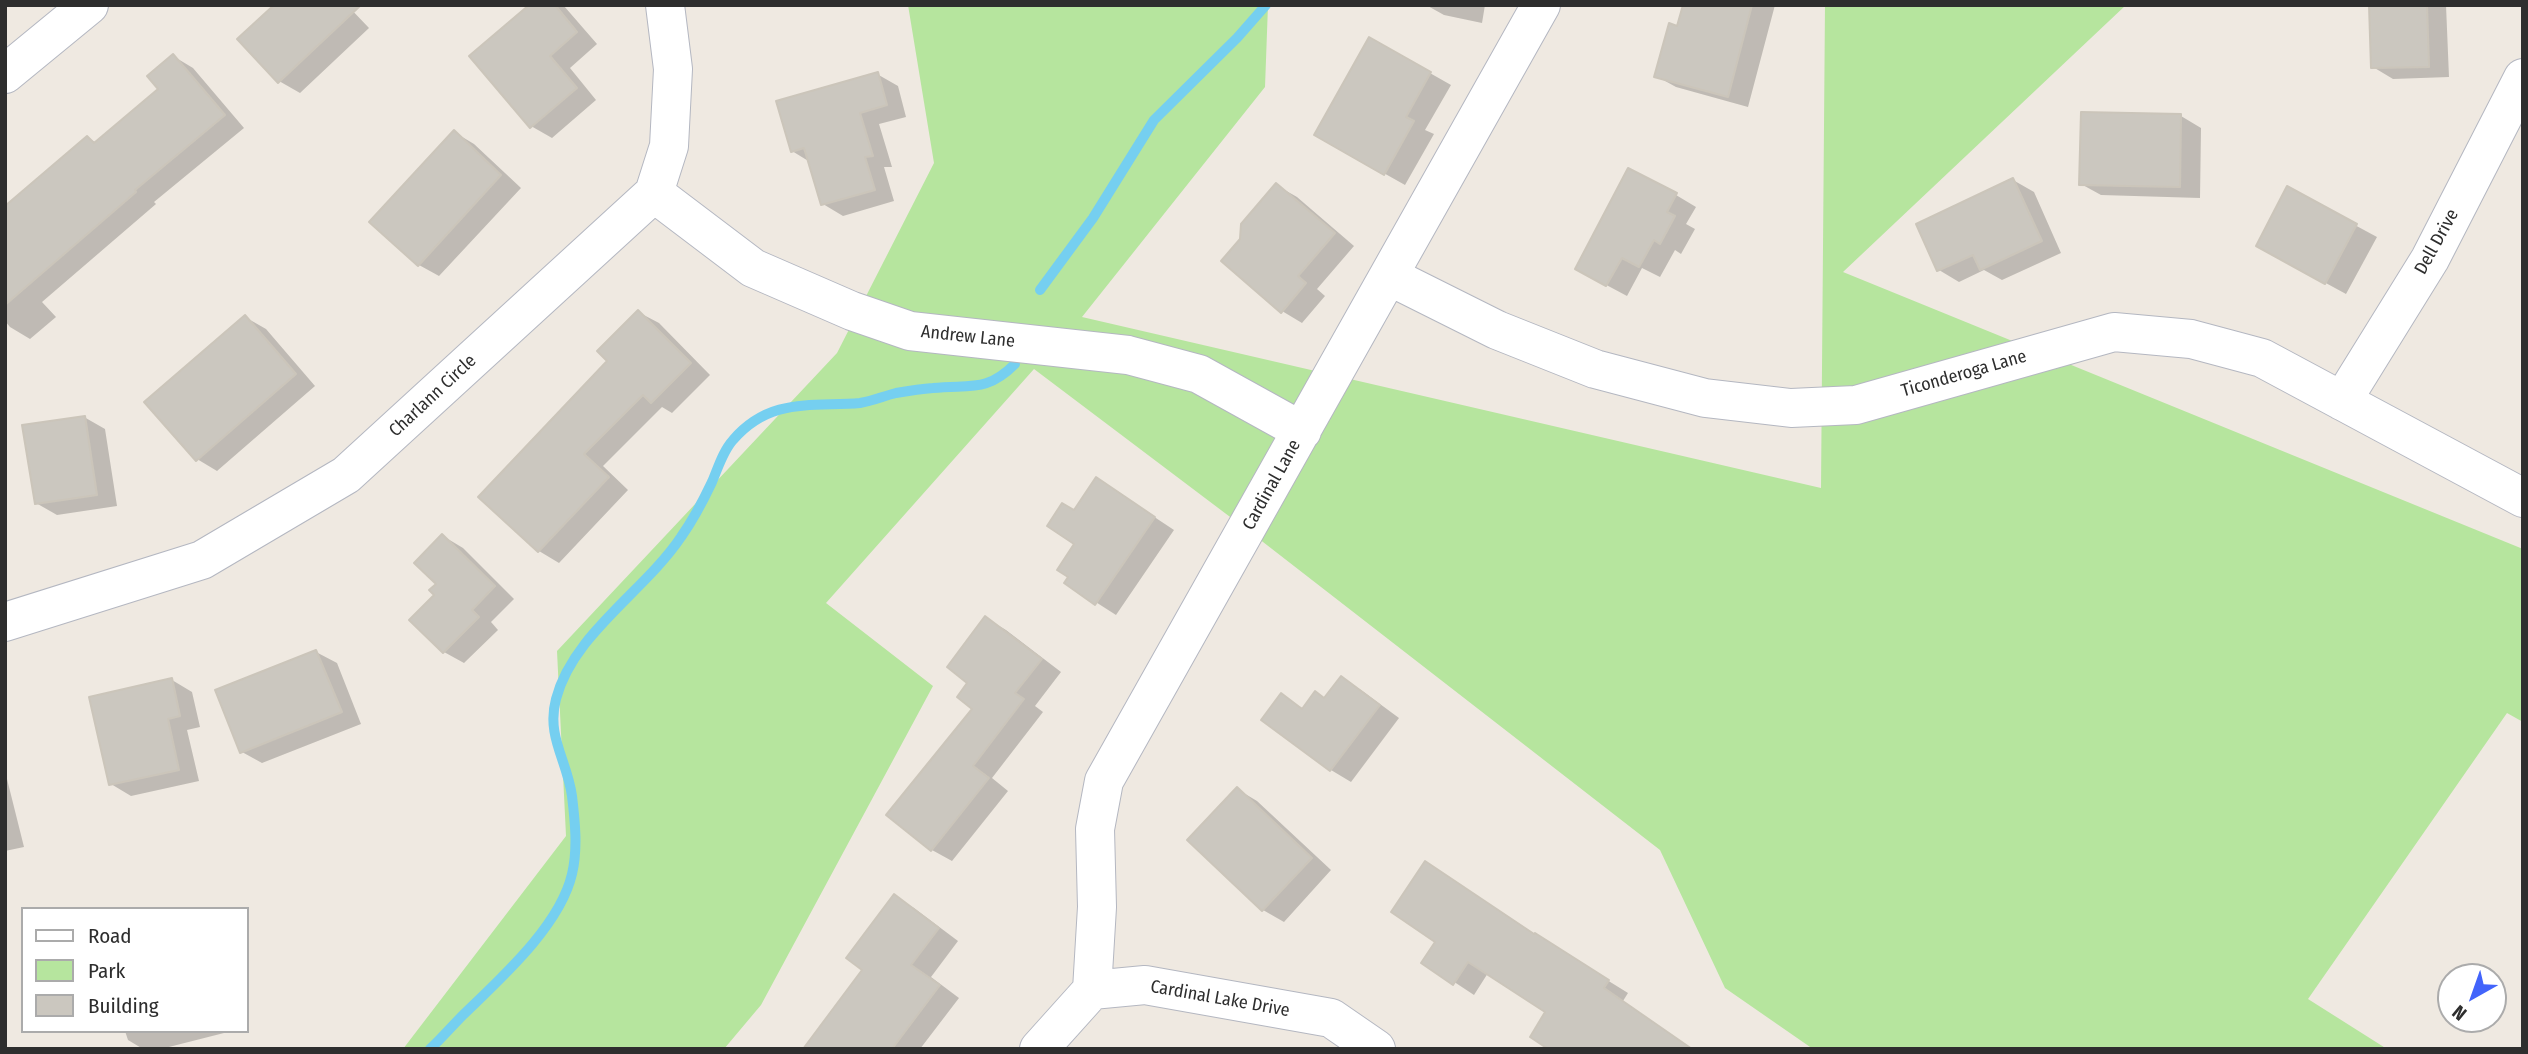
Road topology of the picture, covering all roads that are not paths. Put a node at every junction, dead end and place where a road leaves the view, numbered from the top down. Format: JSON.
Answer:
{"nodes":[{"id":1,"x":665,"y":5,"type":"edge"},
{"id":2,"x":1541,"y":5,"type":"edge"},
{"id":3,"x":72,"y":11,"type":"edge"},
{"id":4,"x":12,"y":55,"type":"edge"},
{"id":5,"x":2523,"y":78,"type":"edge"},
{"id":6,"x":654,"y":193,"type":"junction"},
{"id":7,"x":1389,"y":276,"type":"junction"},
{"id":8,"x":2342,"y":401,"type":"junction"},
{"id":9,"x":1302,"y":431,"type":"junction"},
{"id":10,"x":2523,"y":498,"type":"edge"},
{"id":11,"x":5,"y":622,"type":"edge"},
{"id":12,"x":1092,"y":990,"type":"junction"},
{"id":13,"x":1039,"y":1049,"type":"edge"},
{"id":14,"x":1376,"y":1049,"type":"edge"}],
"edges":[{"from":1,"to":6,"type":"street","name":"Charlann Circle"},
{"from":2,"to":7,"type":"street","name":"Cardinal Lane"},
{"from":3,"to":4,"type":"street"},
{"from":5,"to":8,"type":"street","name":"Dell Drive"},
{"from":6,"to":9,"type":"street","name":"Andrew Lane"},
{"from":6,"to":11,"type":"street","name":"Charlann Circle"},
{"from":7,"to":8,"type":"street","name":"Ticonderoga Lane"},
{"from":7,"to":9,"type":"street","name":"Cardinal Lane"},
{"from":8,"to":10,"type":"street","name":"Ticonderoga Lane"},
{"from":9,"to":12,"type":"street","name":"Cardinal Lane"},
{"from":12,"to":13,"type":"street"},
{"from":12,"to":14,"type":"street","name":"Cardinal Lake Drive"}]}
